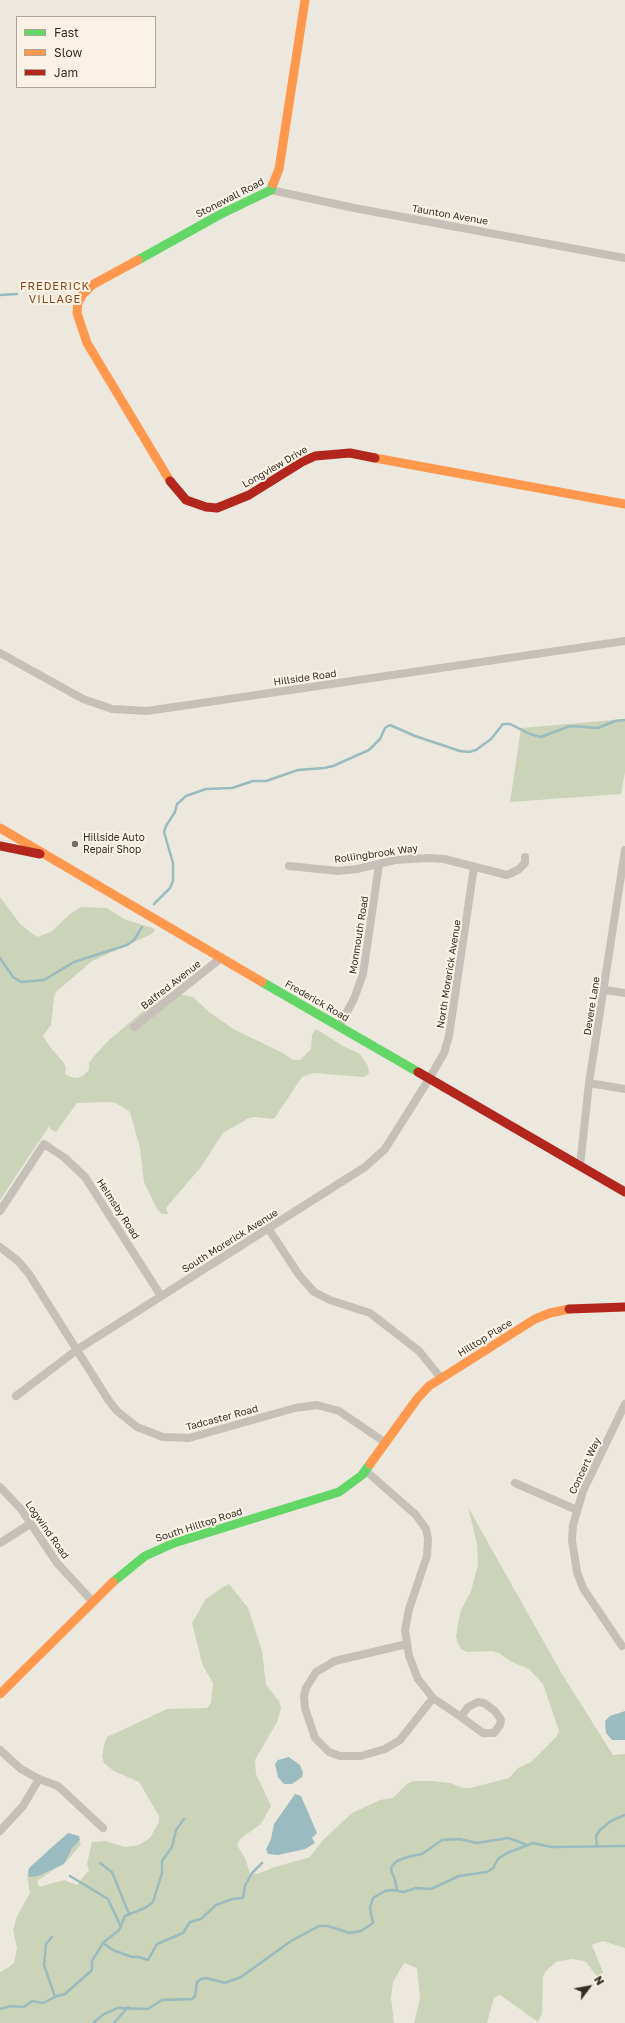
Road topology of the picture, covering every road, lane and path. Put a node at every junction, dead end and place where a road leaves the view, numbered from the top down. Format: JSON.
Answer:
{"nodes":[{"id":1,"x":305,"y":0,"type":"edge"},
{"id":2,"x":271,"y":190,"type":"junction"},
{"id":3,"x":625,"y":258,"type":"edge"},
{"id":4,"x":78,"y":303,"type":"joint"},
{"id":5,"x":625,"y":504,"type":"edge"},
{"id":6,"x":625,"y":641,"type":"edge"},
{"id":7,"x":0,"y":653,"type":"edge"},
{"id":8,"x":0,"y":828,"type":"edge"},
{"id":9,"x":0,"y":846,"type":"edge"},
{"id":10,"x":625,"y":850,"type":"edge"},
{"id":11,"x":50,"y":856,"type":"junction"},
{"id":12,"x":525,"y":857,"type":"dead end"},
{"id":13,"x":379,"y":865,"type":"junction"},
{"id":14,"x":289,"y":866,"type":"dead end"},
{"id":15,"x":474,"y":867,"type":"junction"},
{"id":16,"x":622,"y":896,"type":"edge"},
{"id":17,"x":221,"y":958,"type":"junction"},
{"id":18,"x":605,"y":990,"type":"junction"},
{"id":19,"x":625,"y":993,"type":"edge"},
{"id":20,"x":339,"y":1026,"type":"junction"},
{"id":21,"x":134,"y":1027,"type":"dead end"},
{"id":22,"x":429,"y":1079,"type":"junction"},
{"id":23,"x":589,"y":1083,"type":"junction"},
{"id":24,"x":625,"y":1089,"type":"edge"},
{"id":25,"x":580,"y":1166,"type":"junction"},
{"id":26,"x":625,"y":1192,"type":"edge"},
{"id":27,"x":0,"y":1211,"type":"edge"},
{"id":28,"x":268,"y":1228,"type":"junction"},
{"id":29,"x":0,"y":1247,"type":"edge"},
{"id":30,"x":161,"y":1296,"type":"junction"},
{"id":31,"x":625,"y":1307,"type":"edge"},
{"id":32,"x":78,"y":1349,"type":"junction"},
{"id":33,"x":441,"y":1378,"type":"junction"},
{"id":34,"x":16,"y":1396,"type":"dead end"},
{"id":35,"x":625,"y":1404,"type":"edge"},
{"id":36,"x":386,"y":1443,"type":"junction"},
{"id":37,"x":366,"y":1471,"type":"junction"},
{"id":38,"x":515,"y":1483,"type":"dead end"},
{"id":39,"x":0,"y":1487,"type":"edge"},
{"id":40,"x":576,"y":1510,"type":"junction"},
{"id":41,"x":30,"y":1524,"type":"junction"},
{"id":42,"x":0,"y":1543,"type":"edge"},
{"id":43,"x":93,"y":1602,"type":"junction"},
{"id":44,"x":407,"y":1644,"type":"junction"},
{"id":45,"x":622,"y":1646,"type":"dead end"},
{"id":46,"x":0,"y":1694,"type":"edge"},
{"id":47,"x":432,"y":1698,"type":"junction"},
{"id":48,"x":461,"y":1717,"type":"junction"},
{"id":49,"x":0,"y":1750,"type":"edge"},
{"id":50,"x":39,"y":1778,"type":"junction"},
{"id":51,"x":103,"y":1828,"type":"dead end"},
{"id":52,"x":0,"y":1831,"type":"edge"}],
"edges":[{"from":1,"to":2,"type":"street","name":"Stonewall Road"},
{"from":2,"to":3,"type":"street","name":"Taunton Avenue"},
{"from":2,"to":4,"type":"street","name":"Stonewall Road"},
{"from":4,"to":5,"type":"street","name":"Longview Drive"},
{"from":6,"to":7,"type":"street","name":"Hillside Road"},
{"from":8,"to":11,"type":"street","name":"Frederick Road"},
{"from":9,"to":11,"type":"street"},
{"from":10,"to":16,"type":"street","name":"Devere Lane"},
{"from":11,"to":17,"type":"street","name":"Frederick Road"},
{"from":12,"to":15,"type":"street","name":"Rollingbrook Way"},
{"from":13,"to":14,"type":"street","name":"Rollingbrook Way"},
{"from":13,"to":15,"type":"street","name":"Rollingbrook Way"},
{"from":13,"to":20,"type":"street","name":"Monmouth Road"},
{"from":15,"to":22,"type":"street","name":"North Morerick Avenue"},
{"from":16,"to":18,"type":"street","name":"Devere Lane"},
{"from":17,"to":20,"type":"street","name":"Frederick Road"},
{"from":17,"to":21,"type":"street","name":"Balfred Avenue"},
{"from":18,"to":19,"type":"street"},
{"from":18,"to":23,"type":"street","name":"Devere Lane"},
{"from":20,"to":22,"type":"street","name":"Frederick Road"},
{"from":22,"to":25,"type":"street","name":"Frederick Road"},
{"from":22,"to":28,"type":"street","name":"South Morerick Avenue"},
{"from":23,"to":24,"type":"street"},
{"from":23,"to":25,"type":"street","name":"Devere Lane"},
{"from":25,"to":26,"type":"street","name":"Frederick Road"},
{"from":27,"to":30,"type":"street","name":"Helmsby Road"},
{"from":28,"to":30,"type":"street","name":"South Morerick Avenue"},
{"from":28,"to":33,"type":"street"},
{"from":29,"to":32,"type":"street","name":"Tadcaster Road"},
{"from":30,"to":32,"type":"street","name":"South Morerick Avenue"},
{"from":31,"to":33,"type":"street","name":"Hilltop Place"},
{"from":32,"to":34,"type":"street","name":"South Morerick Avenue"},
{"from":32,"to":36,"type":"street","name":"Tadcaster Road"},
{"from":33,"to":36,"type":"street","name":"Hilltop Place"},
{"from":35,"to":40,"type":"street","name":"Concert Way"},
{"from":36,"to":37,"type":"street","name":"South Hilltop Road"},
{"from":37,"to":43,"type":"street","name":"South Hilltop Road"},
{"from":37,"to":44,"type":"street"},
{"from":38,"to":40,"type":"street"},
{"from":39,"to":41,"type":"street","name":"Logwind Road"},
{"from":40,"to":45,"type":"street","name":"Concert Way"},
{"from":41,"to":42,"type":"street"},
{"from":41,"to":43,"type":"street","name":"Logwind Road"},
{"from":43,"to":46,"type":"street","name":"South Hilltop Road"},
{"from":44,"to":47,"type":"street"},
{"from":44,"to":47,"type":"street"},
{"from":47,"to":48,"type":"street"},
{"from":48,"to":48,"type":"street"},
{"from":49,"to":50,"type":"street"},
{"from":50,"to":51,"type":"street"},
{"from":50,"to":52,"type":"street"}]}
